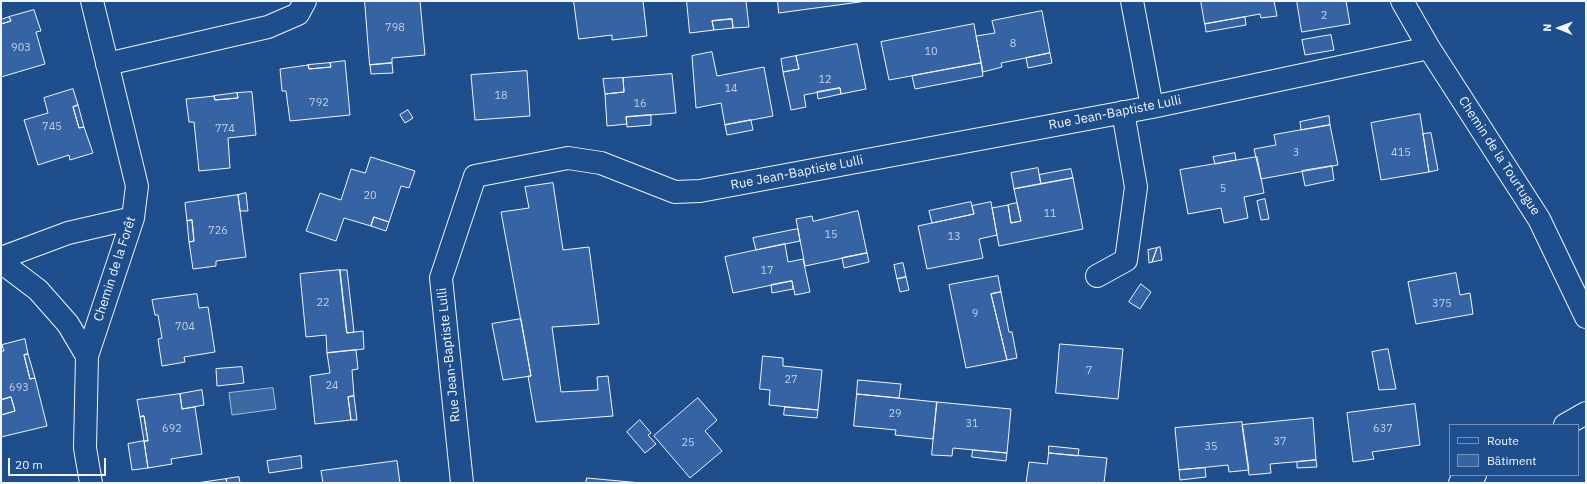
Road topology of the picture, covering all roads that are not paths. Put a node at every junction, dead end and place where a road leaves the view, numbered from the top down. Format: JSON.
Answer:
{"nodes":[{"id":1,"x":92,"y":1,"type":"edge"},
{"id":2,"x":305,"y":1,"type":"edge"},
{"id":3,"x":1132,"y":1,"type":"edge"},
{"id":4,"x":1402,"y":1,"type":"edge"},
{"id":5,"x":1429,"y":48,"type":"junction"},
{"id":6,"x":107,"y":64,"type":"junction"},
{"id":7,"x":1152,"y":107,"type":"junction"},
{"id":8,"x":1123,"y":112,"type":"junction"},
{"id":9,"x":133,"y":218,"type":"junction"},
{"id":10,"x":1,"y":258,"type":"edge"},
{"id":11,"x":1,"y":262,"type":"edge"},
{"id":12,"x":1097,"y":276,"type":"dead end"},
{"id":13,"x":1586,"y":317,"type":"edge"},
{"id":14,"x":87,"y":356,"type":"junction"},
{"id":15,"x":1586,"y":413,"type":"edge"},
{"id":16,"x":1567,"y":424,"type":"edge"},
{"id":17,"x":1473,"y":476,"type":"edge"},
{"id":18,"x":90,"y":483,"type":"edge"},
{"id":19,"x":462,"y":483,"type":"edge"},
{"id":20,"x":1460,"y":483,"type":"edge"}],
"edges":[{"from":1,"to":6,"type":"street","name":"Chemin de la Forêt"},
{"from":2,"to":6,"type":"street"},
{"from":3,"to":7,"type":"street"},
{"from":4,"to":5,"type":"street","name":"Chemin de la Tourtugue"},
{"from":5,"to":7,"type":"street","name":"Rue Jean-Baptiste Lulli"},
{"from":5,"to":13,"type":"street","name":"Chemin de la Tourtugue"},
{"from":6,"to":9,"type":"street","name":"Chemin de la Forêt"},
{"from":7,"to":8,"type":"street","name":"Rue Jean-Baptiste Lulli"},
{"from":8,"to":12,"type":"street"},
{"from":8,"to":19,"type":"street","name":"Rue Jean-Baptiste Lulli"},
{"from":9,"to":10,"type":"street"},
{"from":9,"to":14,"type":"street","name":"Chemin de la Forêt"},
{"from":11,"to":14,"type":"street"},
{"from":14,"to":18,"type":"street","name":"Chemin de la Forêt"},
{"from":15,"to":16,"type":"street"},
{"from":17,"to":20,"type":"street"}]}
